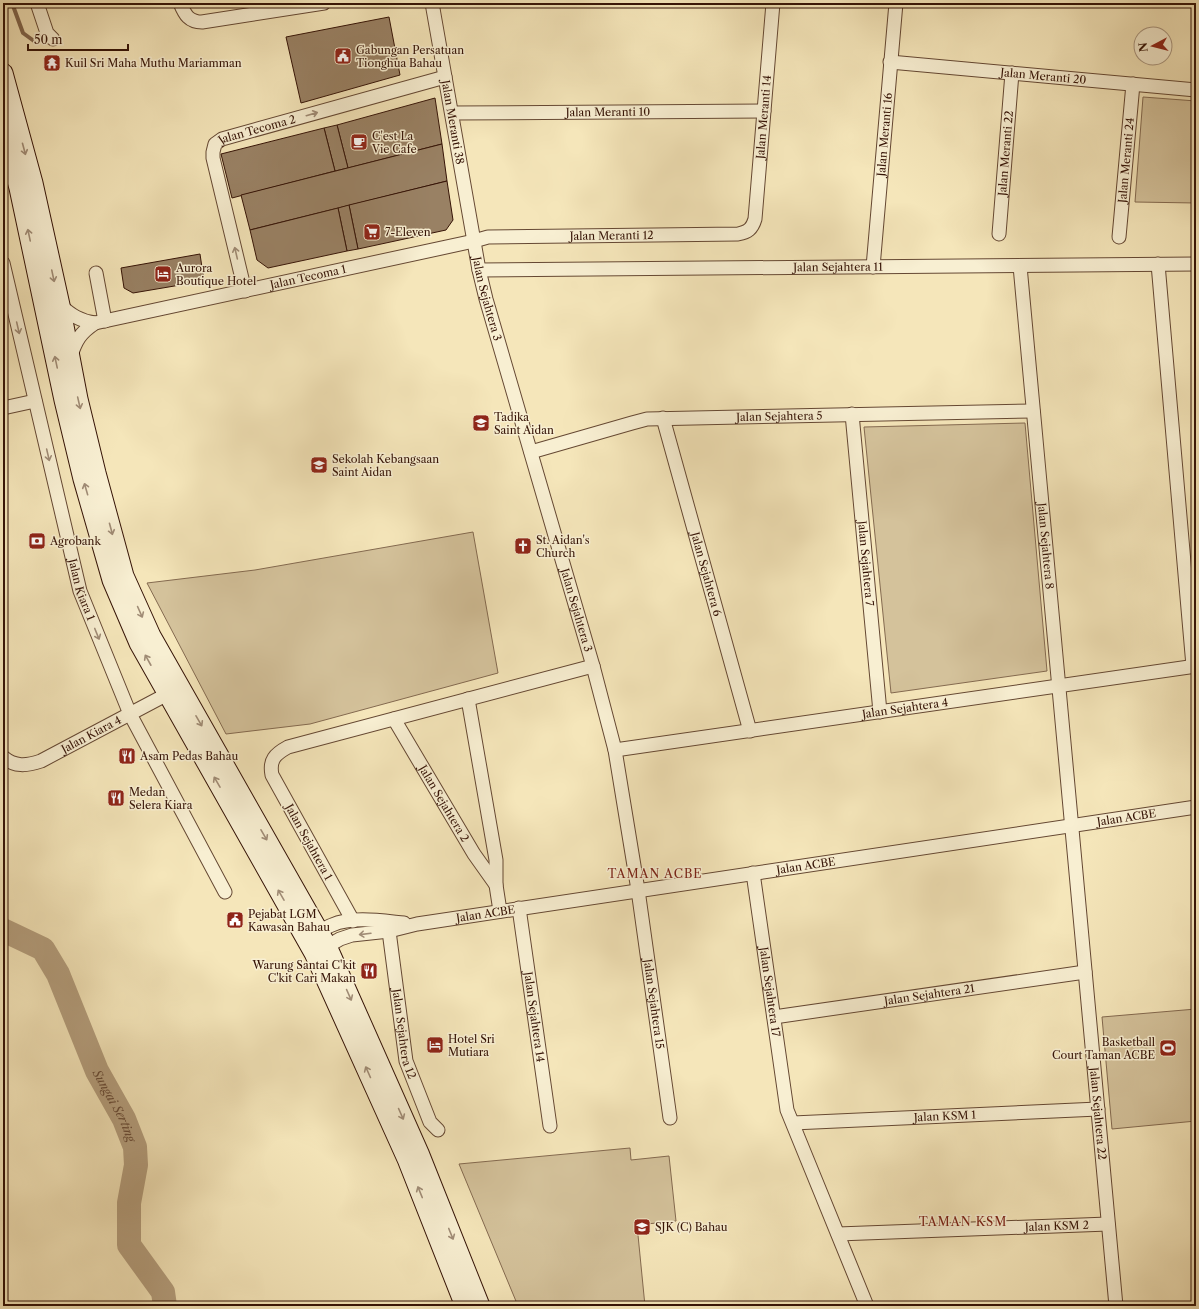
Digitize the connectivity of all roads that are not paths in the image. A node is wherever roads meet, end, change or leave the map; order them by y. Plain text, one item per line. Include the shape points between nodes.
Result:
1 (37, 3) edge
2 (180, 3) edge
3 (324, 3) edge
4 (432, 3) edge
5 (773, 3) edge
6 (896, 3) edge
7 (308, 4) edge
8 (53, 39) dead end
9 (890, 62) junction
10 (3, 73) edge
11 (1012, 73) junction
12 (445, 77) junction
13 (1133, 84) junction
14 (1196, 90) edge
15 (764, 111) junction
16 (452, 113) junction
17 (8, 115) edge
18 (3, 131) edge
19 (750, 230) joint
20 (999, 234) dead end
21 (1119, 237) dead end
22 (474, 241) junction
23 (3, 263) edge
24 (1158, 264) junction
25 (1196, 264) edge
26 (1020, 266) junction
27 (873, 267) junction
28 (479, 270) junction
29 (96, 273) dead end
30 (245, 291) junction
31 (60, 305) junction
32 (100, 322) junction
33 (70, 358) junction
34 (35, 401) junction
35 (3, 408) edge
36 (1033, 411) junction
37 (852, 414) junction
38 (663, 418) junction
39 (530, 452) junction
40 (593, 666) junction
41 (1194, 666) edge
42 (1058, 686) junction
43 (174, 691) junction
44 (468, 699) junction
45 (880, 712) junction
46 (130, 714) junction
47 (394, 719) junction
48 (750, 730) junction
49 (614, 750) junction
50 (6, 763) edge
51 (1196, 807) edge
52 (1071, 826) junction
53 (753, 873) junction
54 (496, 885) junction
55 (638, 890) junction
56 (225, 892) dead end
57 (519, 908) junction
58 (500, 911) junction
59 (353, 921) junction
60 (417, 924) junction
61 (389, 931) junction
62 (317, 943) junction
63 (1085, 972) junction
64 (774, 1017) junction
65 (1098, 1109) junction
66 (670, 1118) dead end
67 (793, 1123) junction
68 (550, 1126) dead end
69 (438, 1130) dead end
70 (1108, 1224) junction
71 (838, 1234) junction
72 (465, 1306) edge
73 (480, 1306) edge
74 (867, 1306) edge
75 (1116, 1306) edge

1 - 8 street via 48,33
2 - 7 street via 186,16 202,22
3 - 7 street
4 - 12 street, Jalan Meranti 38
5 - 15 street, Jalan Meranti 14
6 - 9 street, Jalan Meranti 16
9 - 11 street, Jalan Meranti 20
9 - 27 street, Jalan Meranti 16
10 - 17 main road
11 - 13 street, Jalan Meranti 20
11 - 20 street, Jalan Meranti 22
12 - 16 street, Jalan Meranti 38
30 -> 12 street, Jalan Tecoma 2 via 213,158 215,144 222,139
13 - 14 street, Jalan Meranti 20
13 - 21 street, Jalan Meranti 24
15 - 16 street, Jalan Meranti 10
15 - 19 street, Jalan Meranti 14 via 755,219
16 - 22 street, Jalan Meranti 38
17 -> 31 main road via 33,183
43 -> 18 main road via 139,643 112,580 64,400 19,188
19 - 22 street, Jalan Meranti 12 via 738,234 488,237
22 - 28 street, Jalan Sejahtera 3
22 - 30 street, Jalan Tecoma 1
23 -> 34 street, Jalan Kiara 1
24 - 25 street, Jalan Sejahtera 11
24 - 26 street, Jalan Sejahtera 11
24 - 41 street
26 - 27 street, Jalan Sejahtera 11
26 - 36 street, Jalan Sejahtera 8
27 - 28 street, Jalan Sejahtera 11
28 - 39 street, Jalan Sejahtera 3
29 - 32 street
30 - 32 street, Jalan Tecoma 1
31 - 32 street via 78,319
31 - 33 main road
32 - 33 street via 80,335
33 -> 43 main road via 96,473 124,576
34 - 35 street
34 -> 46 street, Jalan Kiara 1 via 80,591
36 - 37 street, Jalan Sejahtera 5
36 - 42 street, Jalan Sejahtera 8
37 - 38 street, Jalan Sejahtera 5
37 - 45 street, Jalan Sejahtera 7
38 - 39 street, Jalan Sejahtera 5 via 647,419
38 - 48 street, Jalan Sejahtera 6
39 - 40 street, Jalan Sejahtera 3
40 - 44 street
40 - 49 street, Jalan Sejahtera 3
41 - 42 street, Jalan Sejahtera 4
42 - 45 street, Jalan Sejahtera 4
42 - 52 street, Jalan Sejahtera 8
43 - 46 street, Jalan Kiara 4
43 - 62 main road
44 - 47 street
44 - 54 street, Jalan Sejahtera 2 via 496,860
45 - 48 street, Jalan Sejahtera 4
46 - 50 street, Jalan Kiara 4 via 41,761 31,764
46 - 56 street, Jalan Kiara 1
47 - 54 street, Jalan Sejahtera 2 via 474,854
47 - 59 street, Jalan Sejahtera 1 via 288,747 277,755 271,765 272,775
48 - 49 street, Jalan Sejahtera 4
49 - 55 street, Jalan Sejahtera 3
51 - 52 street, Jalan ACBE
52 - 53 street, Jalan ACBE
52 - 63 street, Jalan Sejahtera 22
53 - 55 street, Jalan ACBE
53 - 64 street, Jalan Sejahtera 17
54 - 58 street, Jalan Sejahtera 2
55 - 57 street, Jalan ACBE
55 - 66 street, Jalan Sejahtera 15
57 - 58 street, Jalan ACBE
57 - 68 street, Jalan Sejahtera 14
58 - 60 street, Jalan ACBE
59 - 60 street, Jalan ACBE
59 - 62 street, Jalan ACBE via 333,924
60 - 61 street, Jalan ACBE
61 -> 62 street, Jalan ACBE via 352,935
61 - 69 street, Jalan Sejahtera 12 via 406,1061 430,1122
72 -> 62 main road
62 -> 73 main road via 419,1154
63 - 64 street, Jalan Sejahtera 21
63 - 65 street, Jalan Sejahtera 22
64 - 67 street, Jalan Sejahtera 17 via 787,1110
65 - 67 street, Jalan KSM 1
65 - 70 street, Jalan Sejahtera 22
67 - 71 street, Jalan Sejahtera 17
70 - 71 street, Jalan KSM 2
70 - 75 street, Jalan Sejahtera 22
71 - 74 street, Jalan Sejahtera 17

